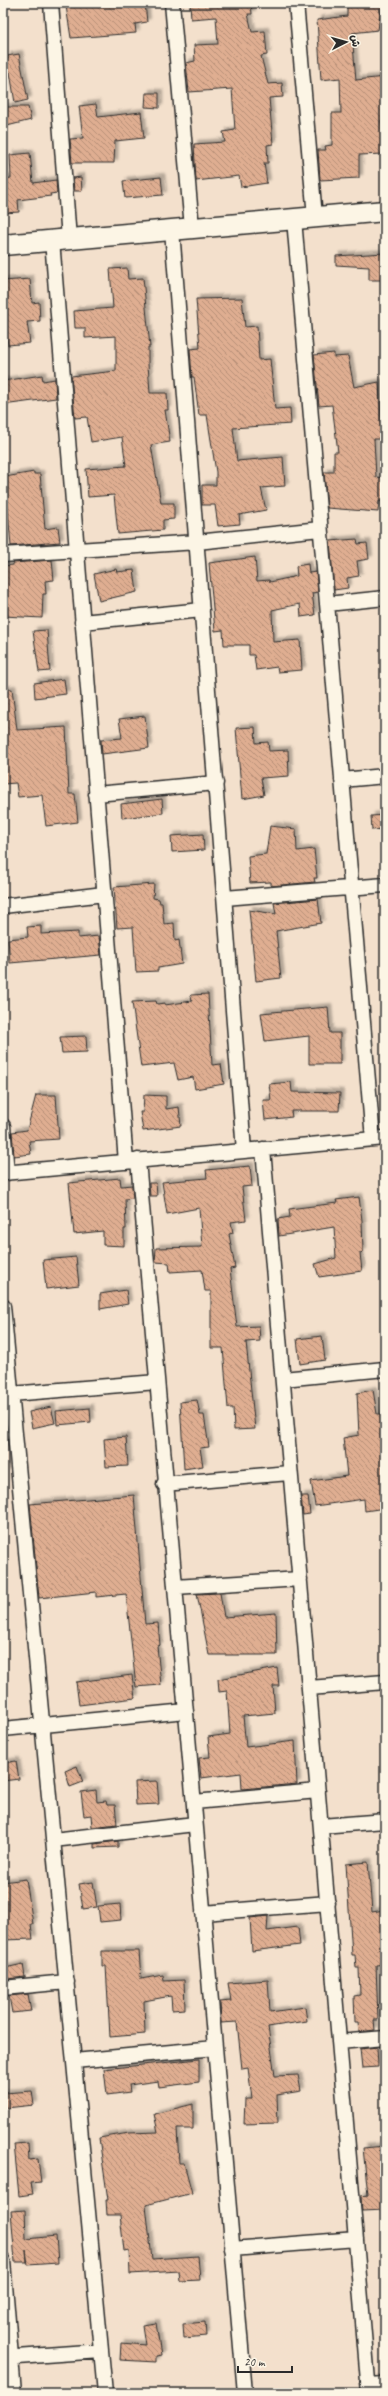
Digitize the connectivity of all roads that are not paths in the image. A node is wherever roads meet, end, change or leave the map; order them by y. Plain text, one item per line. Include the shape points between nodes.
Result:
1 (51, 3) edge
2 (172, 3) edge
3 (296, 3) edge
4 (385, 211) edge
5 (315, 217) junction
6 (294, 219) junction
7 (192, 228) junction
8 (172, 230) junction
9 (60, 240) junction
10 (3, 245) edge
11 (320, 529) junction
12 (197, 542) junction
13 (77, 550) junction
14 (3, 555) edge
15 (385, 598) edge
16 (327, 604) junction
17 (202, 610) junction
18 (82, 622) junction
19 (385, 776) edge
20 (342, 780) junction
21 (216, 783) junction
22 (96, 794) junction
23 (385, 885) edge
24 (351, 888) junction
25 (104, 894) junction
26 (225, 898) junction
27 (3, 906) edge
28 (3, 1126) edge
29 (379, 1138) edge
30 (263, 1149) junction
31 (244, 1151) junction
32 (132, 1161) junction
33 (5, 1173) edge
34 (3, 1306) edge
35 (385, 1369) edge
36 (283, 1379) junction
37 (157, 1382) junction
38 (11, 1394) junction
39 (289, 1473) junction
40 (164, 1484) junction
41 (300, 1579) junction
42 (175, 1587) junction
43 (385, 1682) edge
44 (309, 1688) junction
45 (186, 1711) junction
46 (43, 1725) junction
47 (3, 1729) edge
48 (318, 1791) junction
49 (194, 1802) junction
50 (385, 1821) edge
51 (195, 1824) junction
52 (321, 1826) junction
53 (53, 1840) junction
54 (328, 1903) junction
55 (203, 1913) junction
56 (67, 1982) junction
57 (3, 1988) edge
58 (385, 2038) edge
59 (339, 2042) junction
60 (215, 2048) junction
61 (74, 2060) junction
62 (356, 2239) junction
63 (232, 2249) junction
64 (3, 2261) edge
65 (101, 2351) junction
66 (7, 2357) edge
67 (385, 2384) edge
68 (369, 2389) edge
69 (14, 2393) edge
70 (105, 2393) edge
71 (244, 2393) edge

1 - 9 street
2 - 7 street
3 - 5 street
4 - 5 street
5 - 6 street
6 - 7 street
6 - 11 street
7 - 8 street
8 - 9 street
8 - 12 street
9 - 10 street
9 - 13 street
11 - 12 street
11 - 16 street
12 - 13 street
12 - 17 street
13 - 14 street
13 - 18 street
15 - 16 street
16 - 20 street
17 - 18 street
17 - 21 street
18 - 22 street
19 - 20 street
20 - 24 street
21 - 22 street
21 - 26 street
22 - 25 street
23 - 24 street
24 - 26 street
24 - 29 street
25 - 27 street
25 - 32 street
26 - 31 street
28 - 33 street
29 - 30 street
30 - 31 street
30 - 36 street
31 - 32 street
32 - 33 street
32 - 37 street
34 - 38 street
35 - 36 street
36 - 39 street
37 - 38 street
37 - 40 street
38 - 46 street
39 - 40 street
39 - 41 street
40 - 42 street
41 - 42 street
41 - 44 street
42 - 45 street
43 - 44 street
44 - 48 street
45 - 46 street
45 - 49 street
46 - 47 street
46 - 53 street
48 - 49 street
48 - 52 street
49 - 51 street
50 - 52 street
51 - 53 street
51 - 55 street
52 - 54 street
53 - 56 street
54 - 55 street
54 - 59 street
55 - 60 street
56 - 57 street
56 - 61 street
58 - 59 street
59 - 62 street
60 - 61 street
60 - 63 street
61 - 65 street
62 - 63 street
62 - 68 street
63 - 71 street
64 - 66 street
65 - 66 street
65 - 70 street
66 - 69 street
67 - 68 street

